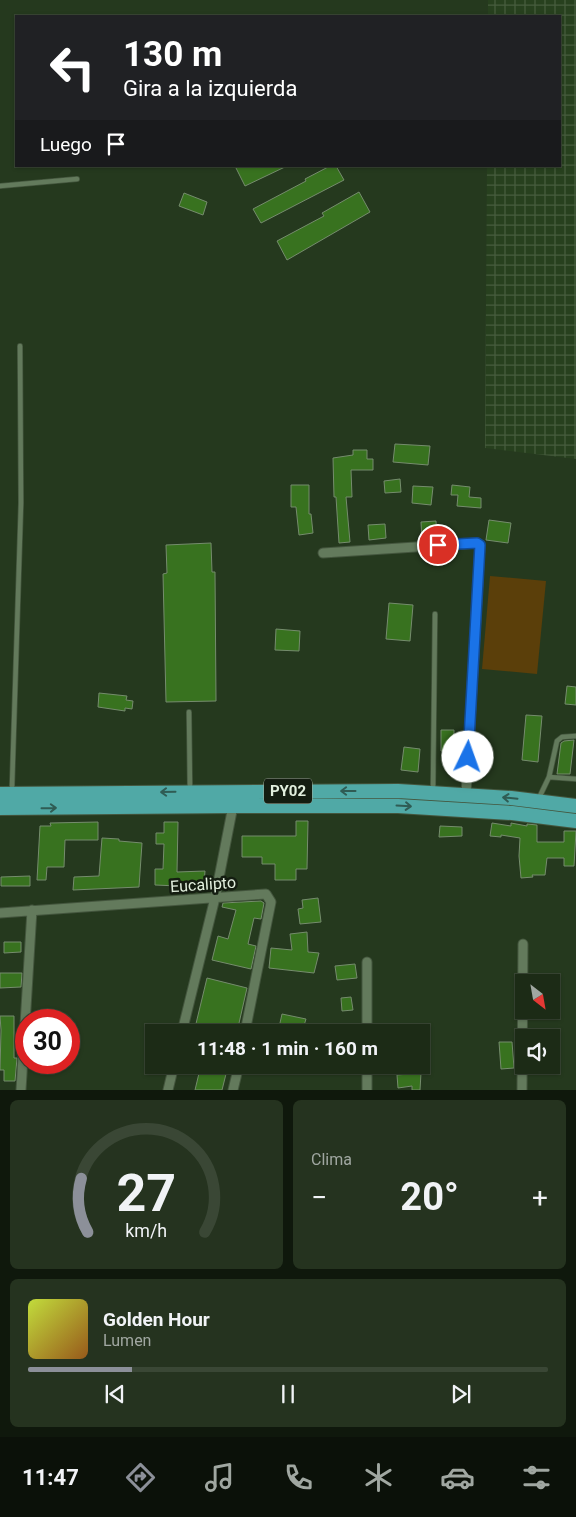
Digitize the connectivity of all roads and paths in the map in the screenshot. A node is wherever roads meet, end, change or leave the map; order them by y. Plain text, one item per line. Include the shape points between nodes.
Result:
1 (77, 179) dead end
2 (0, 186) edge
3 (20, 346) dead end
4 (322, 553) dead end
5 (435, 614) dead end
6 (189, 712) dead end
7 (576, 736) edge
8 (548, 777) junction
9 (576, 779) edge
10 (6, 786) edge
11 (190, 792) junction
12 (101, 793) junction
13 (433, 793) junction
14 (0, 794) edge
15 (466, 795) junction
16 (538, 801) junction
17 (233, 806) junction
18 (576, 806) edge
19 (0, 808) edge
20 (576, 821) edge
21 (215, 898) junction
22 (32, 910) junction
23 (0, 913) edge
24 (523, 944) dead end
25 (367, 962) dead end
26 (184, 1024) edge
27 (248, 1024) edge
28 (367, 1024) edge
29 (172, 1074) edge
30 (237, 1074) edge
31 (367, 1074) edge
32 (21, 1090) edge
33 (168, 1090) edge
34 (233, 1090) edge
35 (367, 1090) edge
36 (522, 1090) edge

1 - 2 lane
3 - 10 lane via 21,503
4 - 15 street via 480,545
5 - 13 lane
6 - 11 lane
7 - 8 lane via 562,737 558,741
8 - 9 lane
8 - 16 lane
10 - 12 highway
11 -> 12 highway, PY02
13 -> 11 highway, PY02 via 398,790
12 - 14 highway, PY02
13 - 15 highway, PY02
16 -> 15 highway, PY02
16 - 18 highway, PY02
19 -> 17 highway, PY02
17 -> 20 highway, PY02 via 398,806 512,813
17 - 21 street
21 - 22 street, Eucalipto
21 - 26 street
21 - 27 street, Eucalipto via 266,894 271,902
22 - 23 street, Eucalipto
22 - 32 street
24 - 36 street
25 - 28 street
29 - 33 street
30 - 34 street
31 - 35 street

